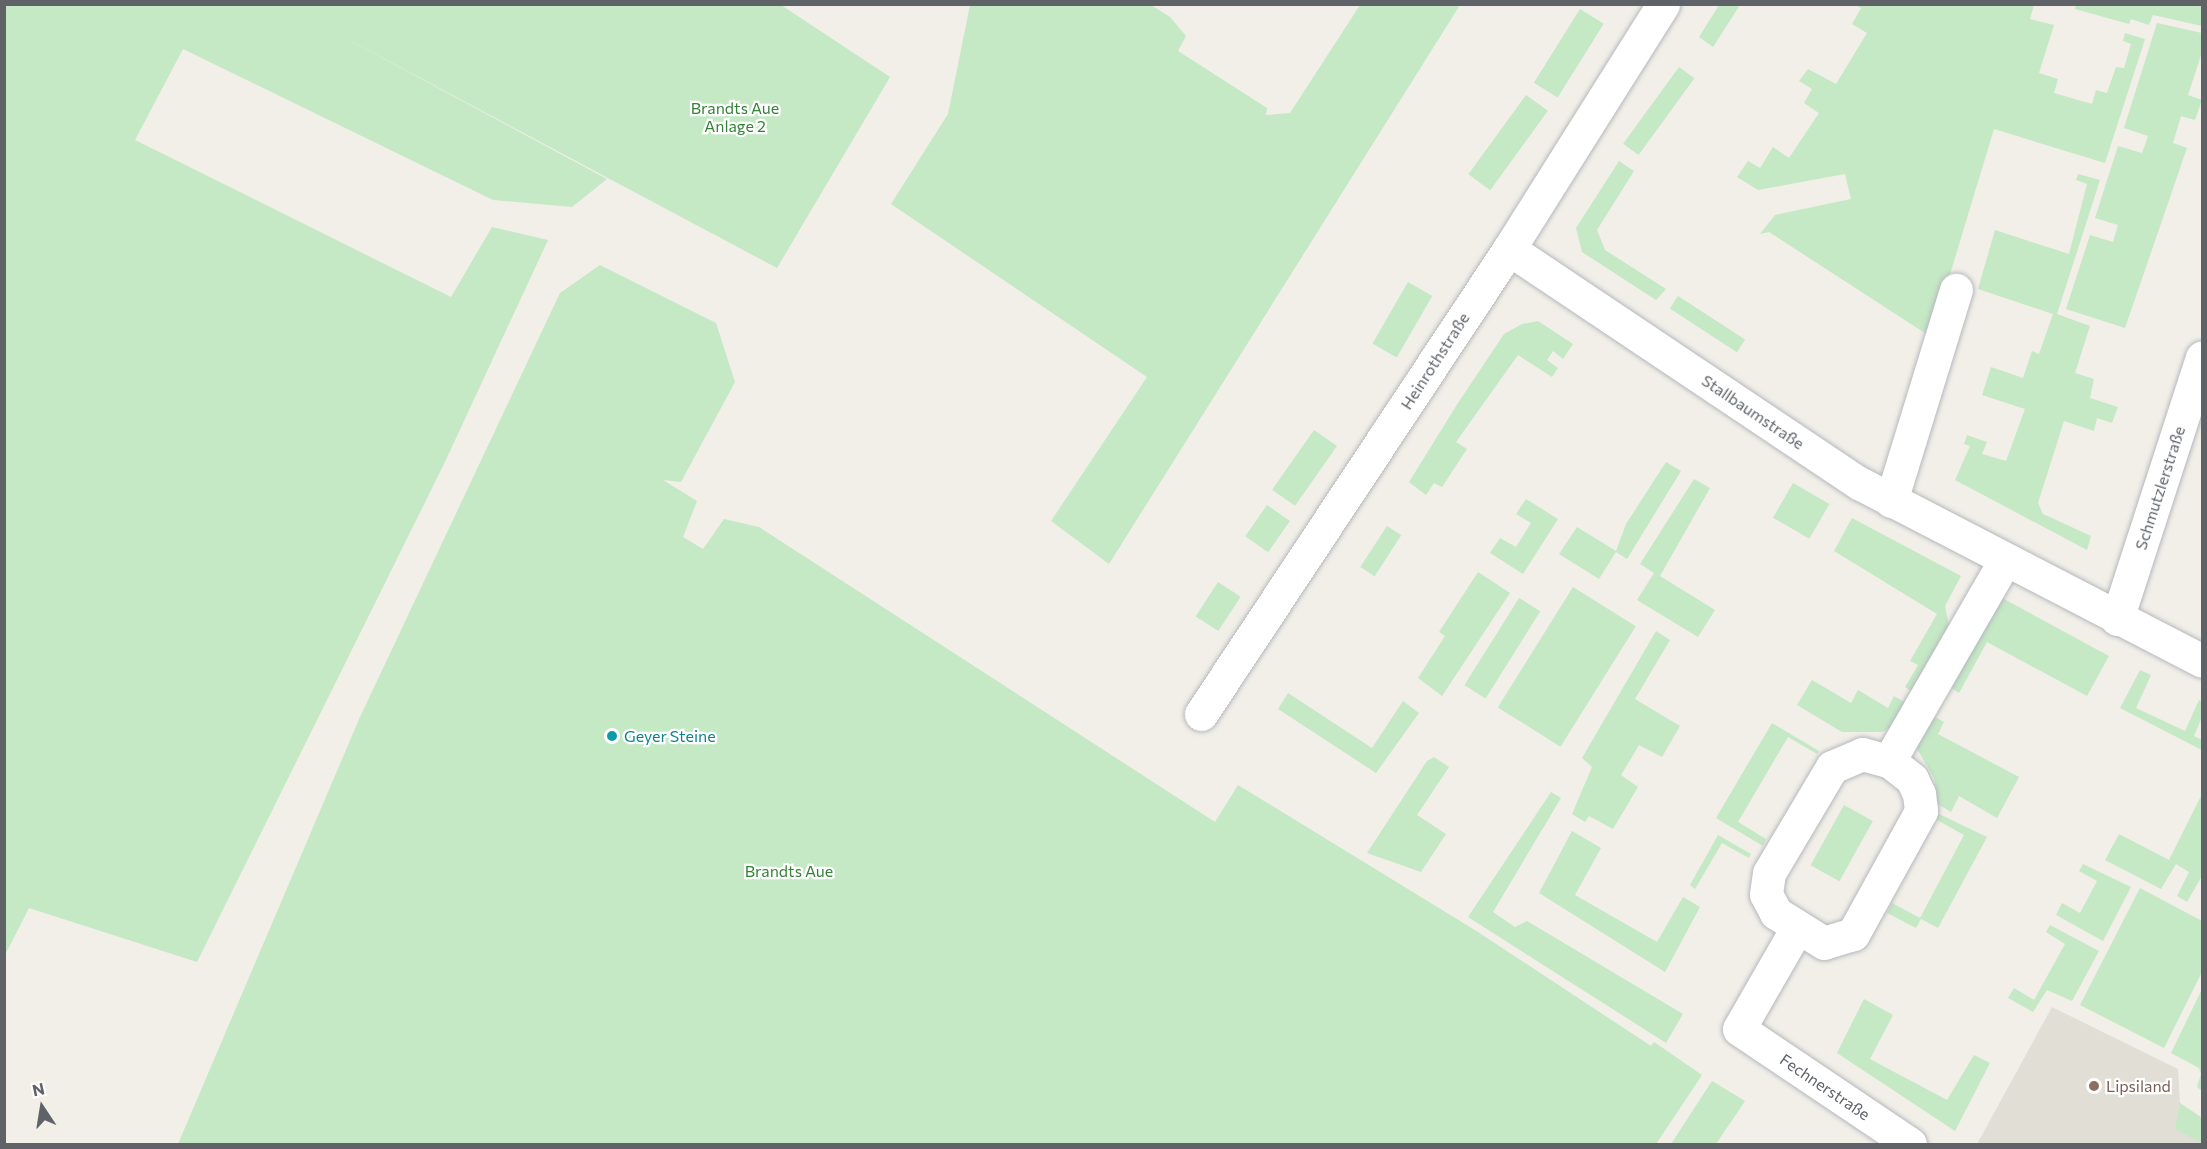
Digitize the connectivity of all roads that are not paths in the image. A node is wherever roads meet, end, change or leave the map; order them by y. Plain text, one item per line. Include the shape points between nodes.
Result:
1 (1663, 4) edge
2 (1509, 249) junction
3 (1956, 290) dead end
4 (2202, 357) edge
5 (1891, 501) junction
6 (2004, 562) junction
7 (2117, 619) junction
8 (2202, 661) edge
9 (1201, 714) dead end
10 (1889, 761) junction
11 (1797, 928) junction
12 (1910, 1144) edge

1 - 2 street, Heinrothstraße
2 - 5 street, Stallbaumstraße
2 - 9 street, Heinrothstraße
3 - 5 street
4 - 7 street, Schmutzlerstraße
5 - 6 street, Stallbaumstraße
6 - 7 street, Stallbaumstraße
6 - 10 street
7 - 8 street, Stallbaumstraße
10 - 11 street via 1862,754 1832,767 1769,873 1766,894 1776,913
10 - 11 street via 1912,779 1921,812 1853,934 1824,943
11 - 12 street, Fechnerstraße via 1739,1029

